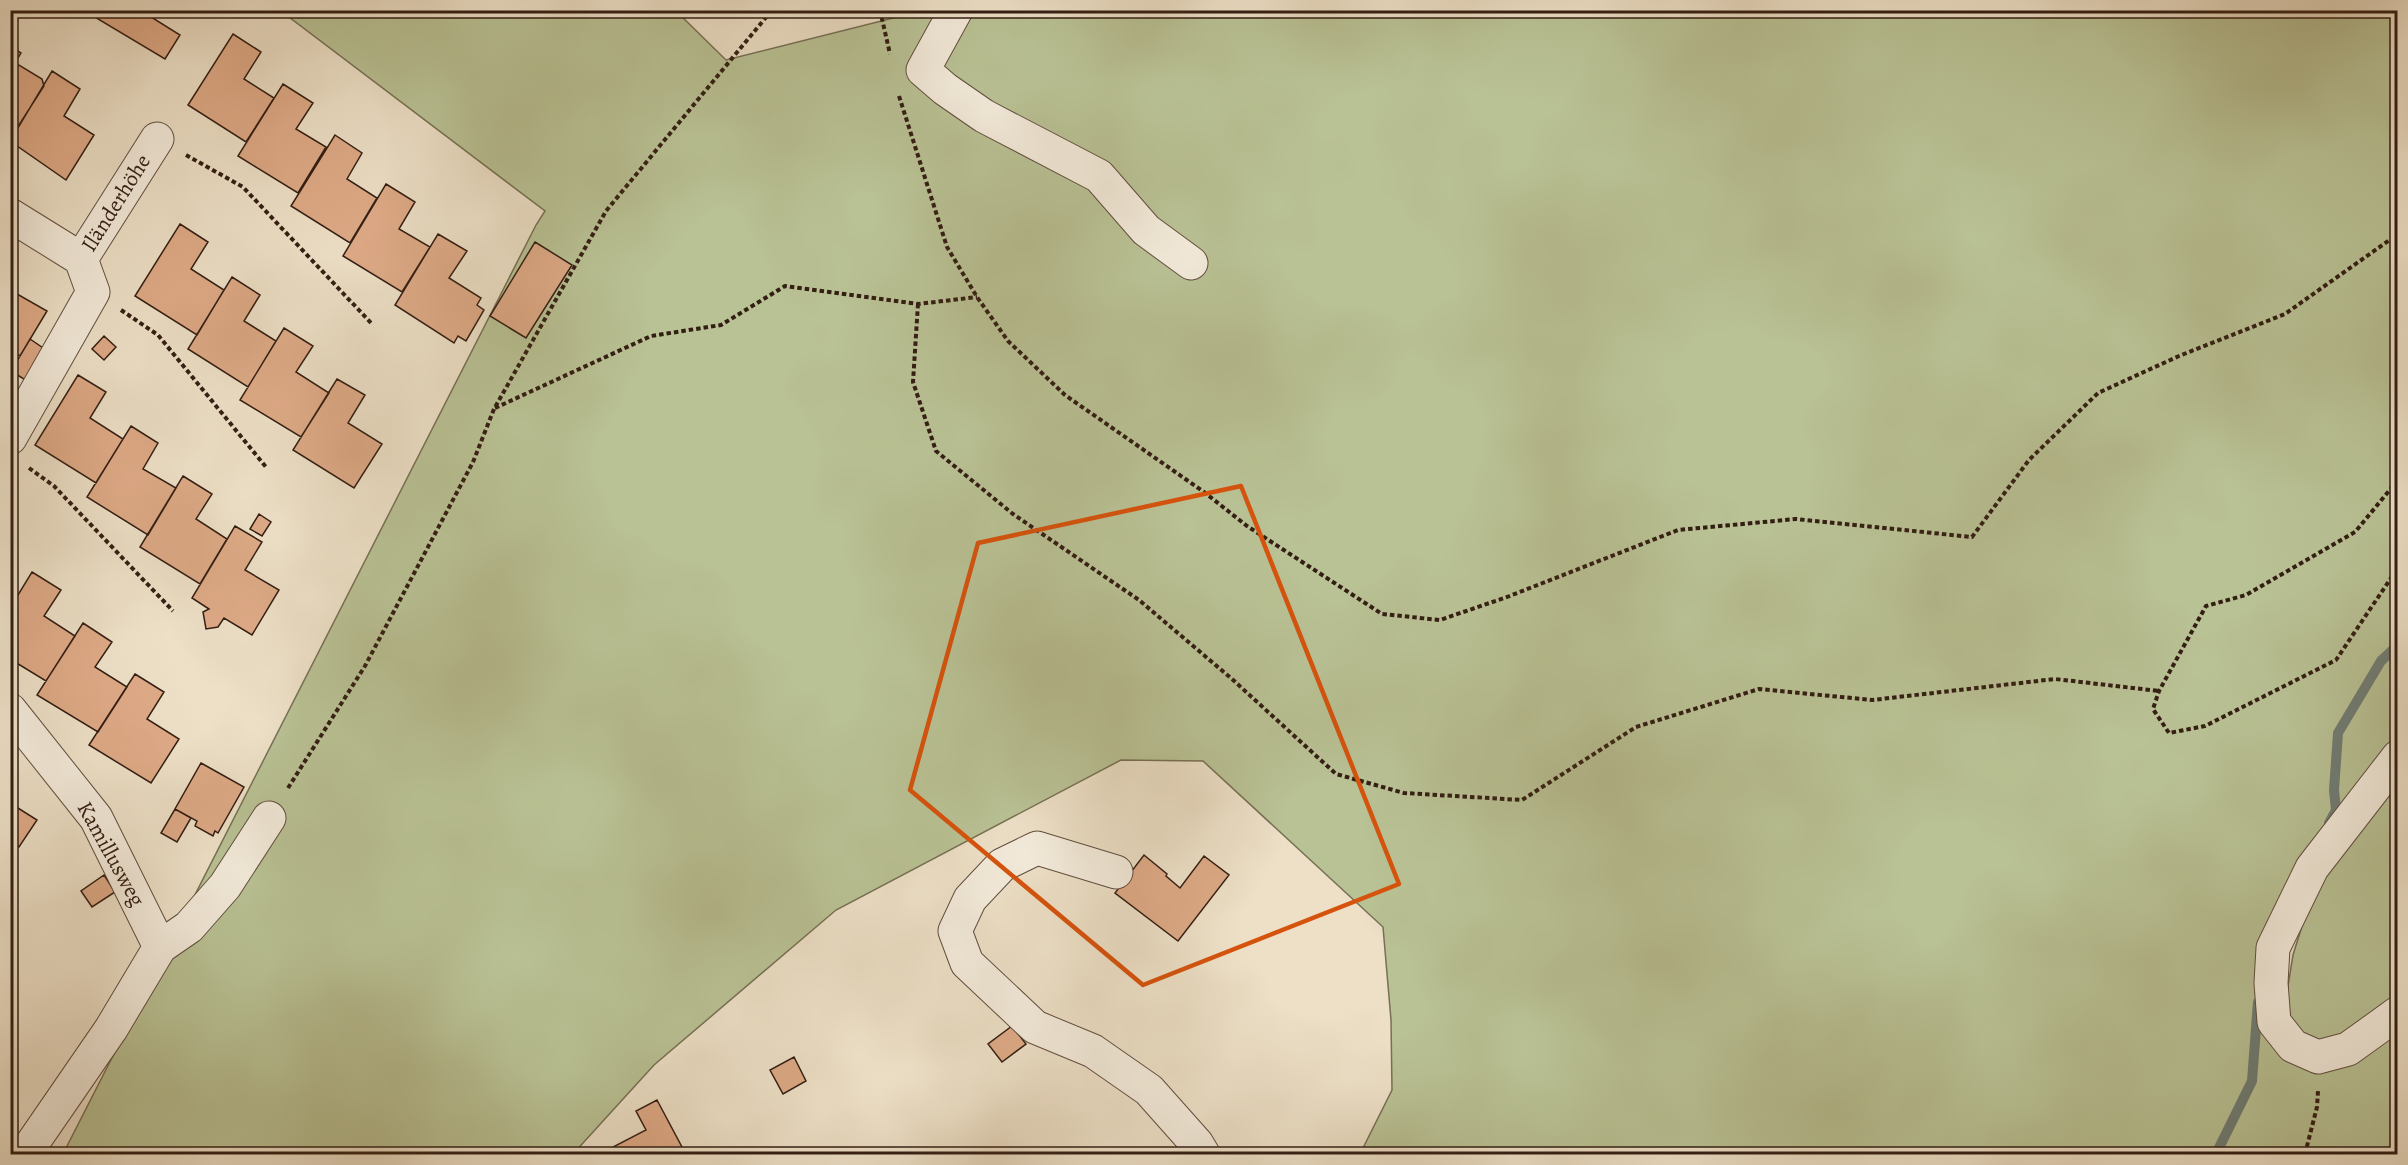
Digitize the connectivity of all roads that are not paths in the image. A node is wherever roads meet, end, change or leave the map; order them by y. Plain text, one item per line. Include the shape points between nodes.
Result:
1 (956, 10) edge
2 (157, 139) road end
3 (10, 215) edge
4 (81, 259) junction
5 (1191, 263) dead end
6 (10, 438) edge
7 (10, 710) edge
8 (2397, 757) edge
9 (269, 818) road end
10 (1116, 872) dead end
11 (160, 947) junction
12 (2397, 1013) edge
13 (25, 1155) edge
14 (1203, 1155) edge

1 - 5 street via 923,69 984,116 1099,176 1146,230
2 - 4 street, Iländerhöhe
3 - 4 street, Iländerhöhe
4 - 6 street via 93,292
7 - 11 street, Kamillusweg via 96,818
8 - 12 street via 2312,868 2273,948 2271,983 2274,1022 2293,1046 2318,1057 2348,1049
9 - 11 street via 225,886 189,927
10 - 14 street via 1037,848 1002,865 970,899 955,931 967,963 1035,1027 1093,1051 1149,1090
11 - 13 street via 111,1029

